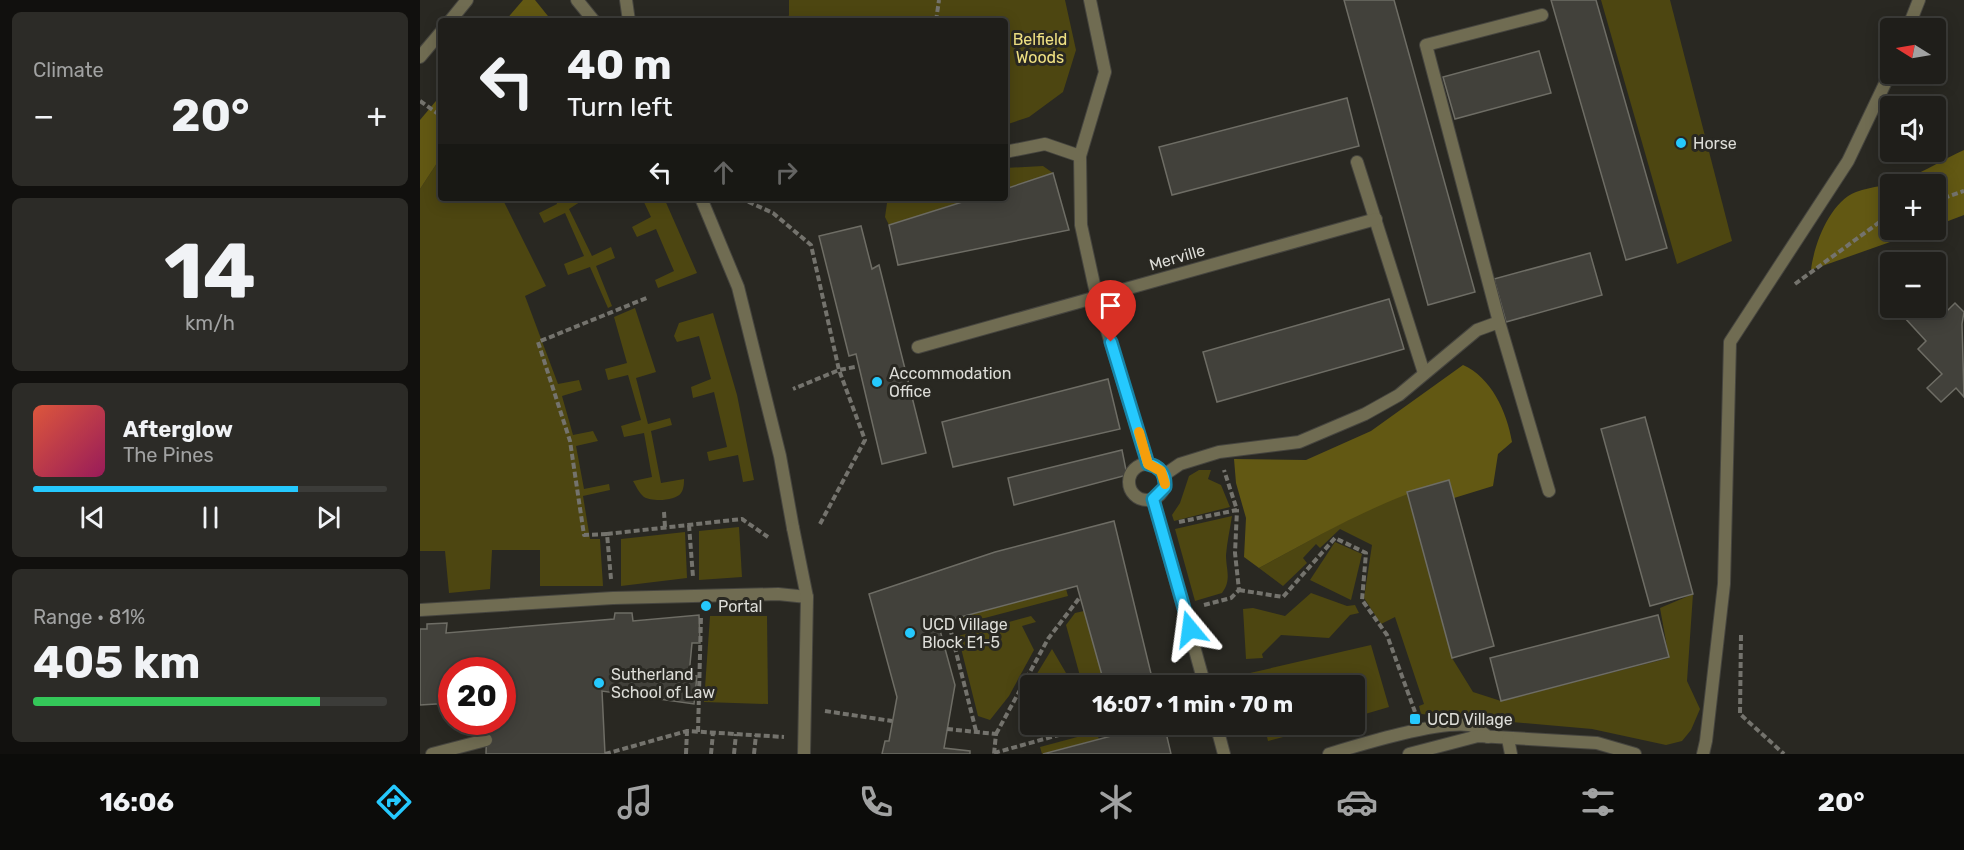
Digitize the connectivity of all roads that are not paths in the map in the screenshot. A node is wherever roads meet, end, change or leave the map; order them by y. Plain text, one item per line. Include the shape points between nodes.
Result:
1 (467, 0) edge
2 (577, 0) edge
3 (626, 0) edge
4 (1090, 0) edge
5 (1919, 0) edge
6 (1542, 15) dead end
7 (452, 18) edge
8 (592, 18) edge
9 (629, 18) edge
10 (1912, 18) edge
11 (438, 36) edge
12 (420, 57) edge
13 (1885, 84) edge
14 (1008, 151) edge
15 (1080, 156) junction
16 (1357, 162) dead end
17 (701, 201) edge
18 (1376, 219) junction
19 (1097, 298) junction
20 (1499, 322) junction
21 (918, 347) dead end
22 (1424, 373) junction
23 (1148, 464) junction
24 (1164, 475) junction
25 (1550, 491) dead end
26 (1153, 499) junction
27 (807, 597) junction
28 (420, 610) edge
29 (1202, 675) edge
30 (1219, 735) edge
31 (1488, 738) junction
32 (486, 740) dead end
33 (1508, 740) junction
34 (1458, 741) junction
35 (432, 754) edge
36 (804, 754) edge
37 (1224, 754) edge
38 (1329, 754) edge
39 (1409, 754) edge
40 (1446, 754) edge
41 (1511, 754) edge
42 (1635, 754) edge
43 (1703, 754) edge

1 - 7 street
2 - 8 street
3 - 9 street
4 - 15 street via 1106,72
5 - 10 street
6 - 20 street via 1426,45
11 - 12 street
13 - 43 street via 1848,161 1730,342 1724,584
14 - 15 street via 1045,144
15 - 19 street via 1081,225
16 - 18 street
17 - 27 street via 738,287 780,456
18 - 19 street, Merville
18 - 22 street
19 - 21 street, Merville
19 - 23 street
20 - 22 street via 1477,330
20 - 25 street
22 - 24 street via 1399,395 1365,414 1299,442 1219,452 1180,464
23 - 24 street
23 - 26 street via 1133,471 1130,486 1136,496
24 - 26 street via 1165,487
26 - 29 street
27 - 28 street via 778,594 613,598
27 - 36 street
30 - 37 street
31 - 33 street
31 - 34 street
31 - 38 street via 1472,725 1463,725 1421,730
32 - 35 street
33 - 41 street
33 - 42 street via 1597,743
34 - 39 street
34 - 40 street

